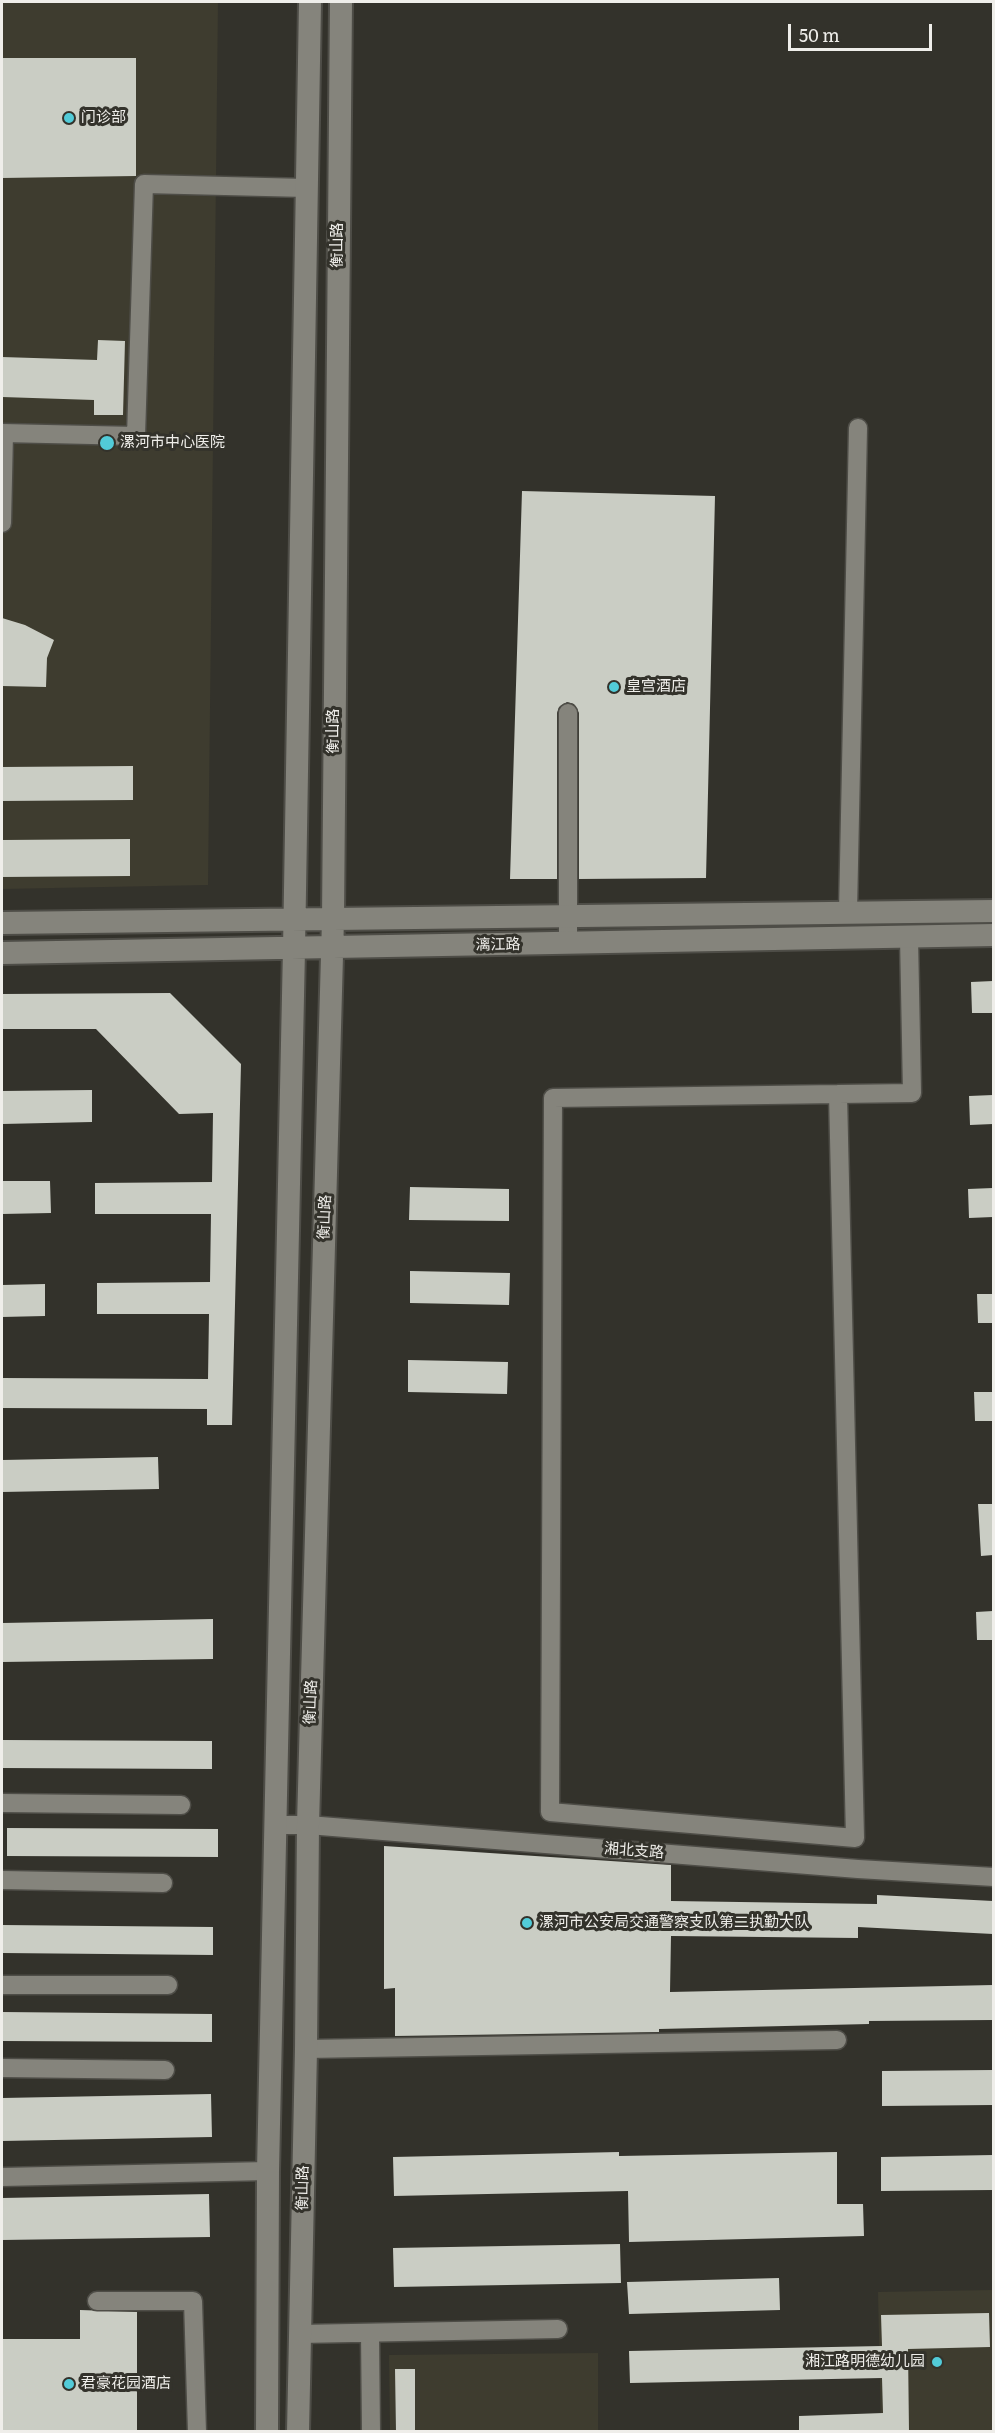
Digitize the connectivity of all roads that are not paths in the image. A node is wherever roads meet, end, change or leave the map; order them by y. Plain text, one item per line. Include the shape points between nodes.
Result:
1 (310, 2) edge
2 (340, 2) edge
3 (306, 188) junction
4 (858, 428) dead end
5 (3, 434) edge
6 (3, 476) edge
7 (2, 523) edge
8 (568, 713) dead end
9 (993, 910) edge
10 (848, 912) junction
11 (568, 916) junction
12 (294, 919) junction
13 (333, 919) junction
14 (2, 923) edge
15 (993, 935) edge
16 (909, 937) junction
17 (568, 944) junction
18 (332, 948) junction
19 (294, 949) junction
20 (2, 953) edge
21 (838, 1094) junction
22 (2, 1803) edge
23 (181, 1805) dead end
24 (275, 1825) junction
25 (308, 1825) junction
26 (993, 1877) edge
27 (2, 1880) edge
28 (163, 1883) dead end
29 (2, 1985) edge
30 (168, 1985) dead end
31 (837, 2040) dead end
32 (306, 2049) junction
33 (2, 2068) edge
34 (165, 2070) dead end
35 (268, 2171) junction
36 (2, 2177) edge
37 (97, 2301) dead end
38 (558, 2330) dead end
39 (370, 2333) junction
40 (267, 2334) junction
41 (300, 2334) junction
42 (197, 2432) edge
43 (267, 2432) edge
44 (298, 2432) edge
45 (371, 2432) edge

1 - 3 street
2 - 13 street, 衡山路
3 - 5 street via 144,184 135,436
3 - 12 street
4 - 10 street
5 - 6 street
6 - 7 street
8 - 11 street
9 - 10 street, 漓江路
10 - 11 street, 漓江路
11 - 13 street, 漓江路
11 - 17 street
12 - 13 street, 漓江路
12 - 14 street, 漓江路
12 - 19 street
13 - 18 street, 衡山路
15 - 16 street, 漓江路
16 - 17 street, 漓江路
16 - 21 street via 912,1093
17 - 18 street, 漓江路
18 - 19 street, 漓江路
18 - 25 street, 衡山路
19 - 20 street, 漓江路
19 - 24 street
21 - 21 street via 553,1098 550,1812 855,1838
22 - 23 street
24 - 25 street, 湘北支路
24 - 35 street
25 - 26 street, 湘北支路
25 - 32 street, 衡山路
27 - 28 street
29 - 30 street
31 - 32 street
32 - 41 street, 衡山路
33 - 34 street
35 - 36 street
35 - 40 street
37 - 42 street via 193,2301
38 - 39 street
39 - 41 street
39 - 45 street
40 - 41 street
40 - 43 street
41 - 44 street, 衡山路

